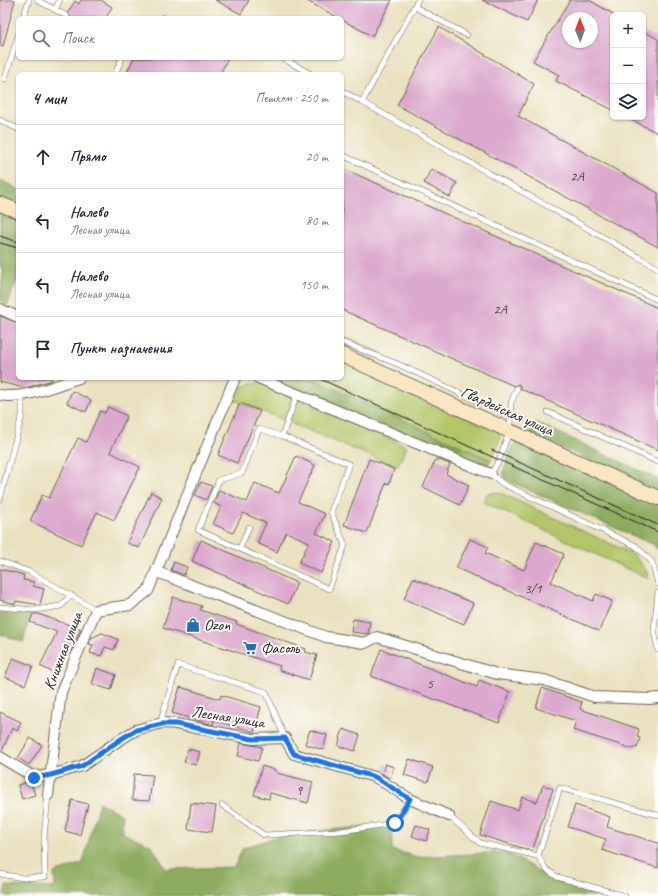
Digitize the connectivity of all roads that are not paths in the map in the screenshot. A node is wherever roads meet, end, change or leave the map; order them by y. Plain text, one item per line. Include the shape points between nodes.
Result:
1 (29, 0) edge
2 (37, 0) edge
3 (60, 0) edge
4 (418, 0) edge
5 (414, 7) junction
6 (55, 9) junction
7 (24, 16) edge
8 (67, 16) dead end
9 (467, 35) dead end
10 (16, 43) edge
11 (121, 60) edge
12 (286, 60) edge
13 (116, 72) edge
14 (307, 72) edge
15 (5, 79) dead end
16 (344, 92) edge
17 (362, 102) junction
18 (0, 120) edge
19 (16, 128) edge
20 (344, 156) edge
21 (0, 204) edge
22 (16, 209) edge
23 (658, 268) edge
24 (658, 300) edge
25 (0, 309) edge
26 (16, 316) edge
27 (344, 343) edge
28 (344, 356) edge
29 (72, 380) edge
30 (234, 380) edge
31 (263, 380) edge
32 (517, 388) dead end
33 (0, 394) edge
34 (22, 395) junction
35 (297, 395) junction
36 (548, 412) dead end
37 (510, 424) junction
38 (282, 436) junction
39 (658, 462) edge
40 (491, 474) junction
41 (658, 498) edge
42 (0, 499) edge
43 (249, 527) dead end
44 (240, 548) junction
45 (0, 561) edge
46 (157, 572) junction
47 (658, 584) edge
48 (658, 593) edge
49 (71, 595) junction
50 (0, 607) edge
51 (96, 610) junction
52 (658, 650) edge
53 (658, 698) edge
54 (162, 724) junction
55 (285, 738) junction
56 (0, 757) edge
57 (51, 775) junction
58 (48, 795) joint
59 (410, 799) junction
60 (222, 805) dead end
61 (658, 815) edge
62 (450, 816) joint
63 (538, 856) junction
64 (0, 874) edge
65 (625, 896) edge

1 - 7 lane
2 - 6 lane
3 - 6 lane
4 - 5 lane
5 - 9 lane
5 - 17 lane
6 - 8 lane
10 - 15 lane
11 - 13 lane
12 - 14 lane
16 - 17 lane
17 - 23 lane
18 - 19 lane
20 - 24 lane
21 - 22 street
25 - 26 street
27 - 37 lane via 400,365
28 - 37 street, Гвардейская улица
29 - 34 street
30 - 46 street
31 - 35 street
32 - 37 lane via 511,403
33 - 34 street
34 - 42 lane via 22,415
35 - 38 lane
35 - 40 street
36 - 39 lane
37 - 40 lane via 499,460
37 - 41 street, Гвардейская улица
38 - 44 lane via 259,429 242,473 219,480 198,530
38 - 44 lane via 349,464 331,512 345,545 329,589
40 - 47 lane via 503,484 636,546 652,562
43 - 44 lane
45 - 49 lane via 30,572
46 - 51 street via 148,591 130,605
46 - 53 street via 326,637 365,643 377,637 497,674 544,680 595,697
48 - 52 lane via 654,630
49 - 50 lane via 61,606 35,610
49 - 51 lane
51 - 57 street, Книжная улица via 60,692
54 - 55 street, Лесная улица via 176,724 253,739
54 - 55 lane via 162,716 178,664 266,692
54 - 57 street, Лесная улица via 136,730 82,766
55 - 59 street, Лесная улица via 294,754 375,777
56 - 57 street, Лесная улица via 34,778
57 - 58 street, Книжная улица
58 - 64 lane via 44,838 45,877 23,878
59 - 60 lane via 395,823 341,831 264,835
59 - 62 street, Лесная улица
61 - 63 lane via 560,788
62 - 63 lane via 480,843
63 - 65 lane via 546,869 557,877

